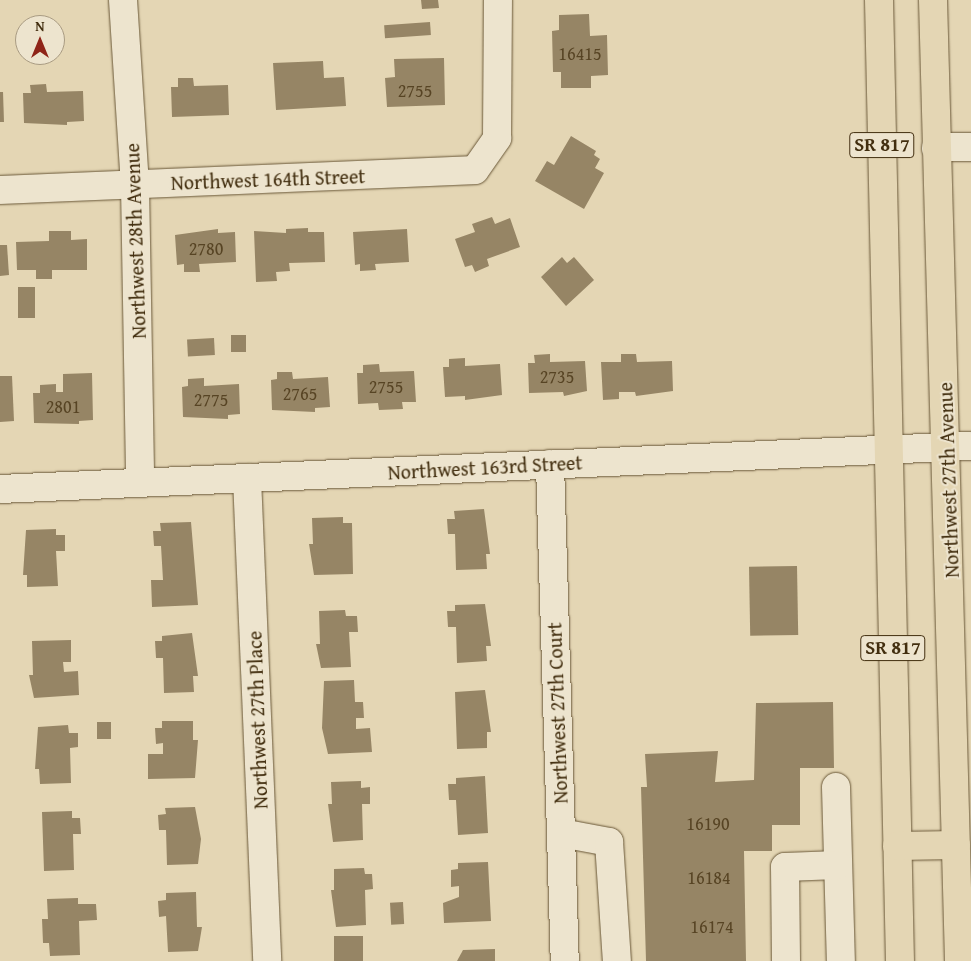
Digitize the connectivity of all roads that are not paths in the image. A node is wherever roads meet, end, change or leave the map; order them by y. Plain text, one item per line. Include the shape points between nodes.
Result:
1 (123, 0) edge
2 (498, 0) edge
3 (879, 0) edge
4 (933, 0) edge
5 (936, 148) junction
6 (971, 148) edge
7 (135, 185) junction
8 (0, 190) edge
9 (959, 447) edge
10 (888, 450) junction
11 (550, 464) junction
12 (246, 478) junction
13 (140, 483) junction
14 (0, 489) edge
15 (836, 787) dead end
16 (561, 833) junction
17 (956, 845) junction
18 (897, 846) junction
19 (838, 865) junction
20 (266, 961) edge
21 (565, 961) edge
22 (617, 961) edge
23 (786, 961) edge
24 (841, 961) edge
25 (900, 961) edge
26 (959, 961) edge

1 - 7 street, Northwest 28th Avenue
2 - 7 street, Northwest 164th Street via 497,138 475,170
3 - 10 main road, SR 817
4 - 5 main road, Northwest 27th Avenue / SR 817
5 - 6 street
5 - 9 main road, Northwest 27th Avenue / SR 817
7 - 8 street, Northwest 164th Street
7 - 13 street, Northwest 28th Avenue
9 - 10 street, Northwest 163rd Street
9 - 17 main road, Northwest 27th Avenue / SR 817
10 - 11 street, Northwest 163rd Street
10 - 18 main road, SR 817
11 - 12 street, Northwest 163rd Street
11 - 16 street, Northwest 27th Court
12 - 13 street, Northwest 163rd Street
12 - 20 street, Northwest 27th Place
13 - 14 street, Northwest 163rd Street
15 - 19 street
16 - 21 street, Northwest 27th Court
16 - 22 street via 610,842
17 - 18 main road
17 - 26 main road, Northwest 27th Avenue / SR 817
18 - 25 main road, SR 817
19 - 23 street via 785,867
19 - 24 street

